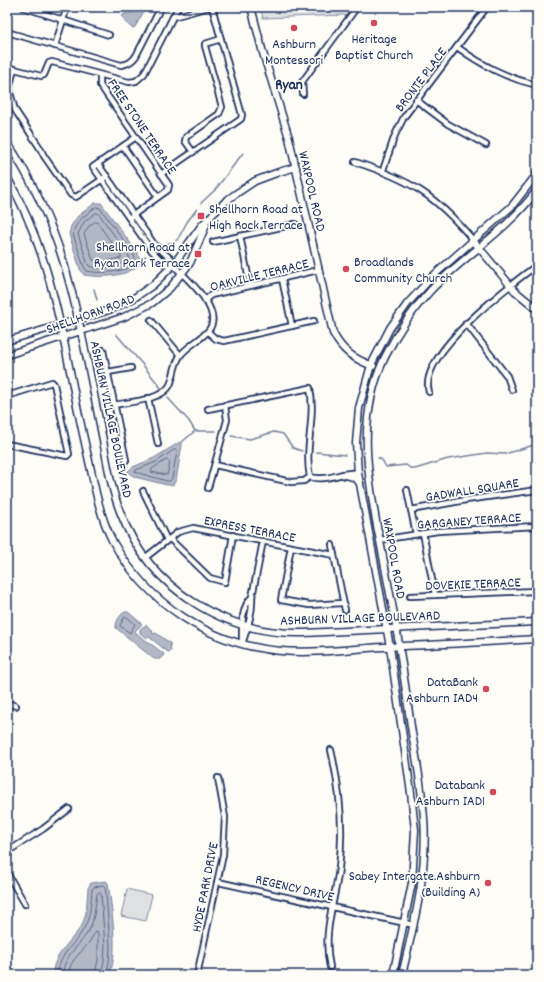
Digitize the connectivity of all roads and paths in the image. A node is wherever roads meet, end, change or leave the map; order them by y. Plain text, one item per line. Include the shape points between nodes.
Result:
1 (23, 7) edge
2 (67, 7) edge
3 (93, 7) edge
4 (99, 7) edge
5 (161, 7) edge
6 (178, 7) edge
7 (209, 7) edge
8 (212, 7) edge
9 (251, 7) edge
10 (357, 7) edge
11 (487, 7) edge
12 (173, 17) junction
13 (63, 20) junction
14 (7, 32) edge
15 (109, 35) dead end
16 (221, 39) junction
17 (55, 46) junction
18 (457, 47) junction
19 (7, 68) edge
20 (14, 69) junction
21 (100, 75) junction
22 (537, 85) edge
23 (303, 94) dead end
24 (416, 100) junction
25 (136, 137) junction
26 (7, 142) edge
27 (486, 145) dead end
28 (123, 146) junction
29 (193, 152) junction
30 (355, 162) dead end
31 (98, 164) junction
32 (296, 167) junction
33 (383, 170) junction
34 (161, 174) junction
35 (537, 174) edge
36 (107, 176) junction
37 (7, 177) edge
38 (102, 179) junction
39 (537, 190) edge
40 (158, 197) junction
41 (131, 216) junction
42 (209, 220) junction
43 (295, 224) dead end
44 (240, 236) junction
45 (473, 240) junction
46 (213, 242) dead end
47 (479, 248) junction
48 (173, 266) junction
49 (537, 266) edge
50 (318, 270) junction
51 (182, 274) junction
52 (282, 278) junction
53 (250, 285) junction
54 (511, 286) junction
55 (205, 300) junction
56 (537, 309) edge
57 (78, 319) junction
58 (151, 320) dead end
59 (314, 321) dead end
60 (466, 323) junction
61 (61, 325) junction
62 (292, 326) junction
63 (81, 331) junction
64 (208, 332) junction
65 (63, 336) junction
66 (7, 340) edge
67 (103, 350) dead end
68 (7, 355) edge
69 (180, 355) junction
70 (370, 365) junction
71 (130, 368) dead end
72 (380, 368) junction
73 (108, 372) junction
74 (512, 390) dead end
75 (429, 392) dead end
76 (7, 396) edge
77 (148, 398) junction
78 (114, 405) junction
79 (225, 405) junction
80 (208, 409) dead end
81 (7, 444) edge
82 (158, 444) dead end
83 (126, 460) dead end
84 (215, 465) junction
85 (358, 473) junction
86 (344, 475) junction
87 (310, 476) junction
88 (360, 483) junction
89 (208, 488) dead end
90 (370, 489) junction
91 (407, 490) dead end
92 (537, 490) edge
93 (143, 491) dead end
94 (411, 510) junction
95 (537, 526) edge
96 (423, 533) junction
97 (416, 534) junction
98 (233, 535) junction
99 (169, 539) junction
100 (380, 540) junction
101 (263, 541) junction
102 (332, 545) dead end
103 (292, 547) junction
104 (334, 555) junction
105 (146, 557) junction
106 (537, 591) edge
107 (435, 595) junction
108 (410, 596) dead end
109 (344, 603) junction
110 (345, 610) dead end
111 (537, 622) edge
112 (245, 626) junction
113 (396, 628) junction
114 (386, 629) junction
115 (537, 639) edge
116 (242, 644) junction
117 (390, 647) junction
118 (400, 647) junction
119 (7, 703) edge
120 (16, 706) dead end
121 (331, 750) dead end
122 (218, 778) dead end
123 (69, 809) dead end
124 (7, 852) edge
125 (7, 873) edge
126 (218, 882) junction
127 (25, 904) dead end
128 (332, 907) junction
129 (405, 923) junction
130 (414, 925) junction
131 (330, 967) dead end
132 (197, 975) edge
133 (393, 975) edge
134 (402, 975) edge

1 - 13 street
2 - 13 street
3 - 4 street
5 - 17 street via 136,56 127,64 121,65
6 - 12 street
7 - 12 street
8 - 16 street
9 - 32 main road, WAXPOOL ROAD
10 - 23 street via 302,82
11 - 18 street, BRONTE PLACE
12 - 21 street via 144,74 136,81 129,82
13 - 15 street
13 - 17 street
14 - 17 street
16 - 29 street via 242,115 241,119
16 - 29 street via 205,46 222,110 186,137 185,140
18 - 22 street via 499,73
18 - 24 street, BRONTE PLACE
19 - 20 street
20 - 21 street via 41,76 52,62
20 - 38 street via 9,89 15,110 71,195 76,197
21 - 25 street, FREE STONE TERRACE via 100,85
24 - 27 street via 448,124
24 - 33 street, BRONTE PLACE via 399,126
25 - 28 street
25 - 34 street, FREE STONE TERRACE
26 - 57 main road, ASHBURN VILLAGE BOULEVARD via 26,172 52,227 65,265
28 - 31 street
28 - 40 street
29 - 34 street
30 - 33 street
31 - 36 street
31 - 38 street via 93,167
32 - 42 main road, SHELLHORN ROAD via 268,176 244,188 226,201
32 - 50 main road, WAXPOOL ROAD
33 - 45 street via 409,182 435,200
34 - 40 street, FREE STONE TERRACE via 169,187
35 - 45 main road via 512,206
36 - 38 street
36 - 41 street
37 - 61 main road via 40,248
38 - 41 street
39 - 47 main road via 519,212
40 - 41 street, FREE STONE TERRACE
41 - 48 street via 154,244 171,259
41 - 48 street via 152,251 166,265
42 - 48 main road, SHELLHORN ROAD via 196,233
42 - 51 main road, SHELLHORN ROAD via 190,263
43 - 44 street
44 - 46 street
44 - 53 street
45 - 47 main road
45 - 70 main road via 408,303 390,328
47 - 54 main road
47 - 72 main road via 415,307
48 - 51 street
48 - 57 main road, SHELLHORN ROAD via 153,285 134,298 117,307
49 - 54 street
50 - 52 street, OAKVILLE TERRACE
50 - 70 main road, WAXPOOL ROAD via 330,325 337,342 348,354
51 - 55 street
51 - 63 main road, SHELLHORN ROAD via 161,296 134,313
52 - 53 street, OAKVILLE TERRACE
52 - 62 street
53 - 55 street, OAKVILLE TERRACE via 211,295
54 - 56 main road
54 - 60 street
55 - 64 street via 212,315
57 - 61 main road, SHELLHORN ROAD
57 - 63 main road, ASHBURN VILLAGE BOULEVARD
58 - 69 street
59 - 62 street
60 - 74 street via 508,376
60 - 75 street via 436,363 428,380
61 - 65 main road
61 - 66 main road, SHELLHORN ROAD
62 - 64 street via 224,341 216,339
63 - 65 main road, SHELLHORN ROAD
63 - 105 main road, ASHBURN VILLAGE BOULEVARD via 116,500 128,529
64 - 69 street
65 - 68 main road, SHELLHORN ROAD
65 - 116 main road via 96,494 113,541 129,567 164,603 197,626
67 - 73 street
69 - 77 street via 168,389 160,395
70 - 72 main road, WAXPOOL ROAD
70 - 85 main road, WAXPOOL ROAD via 358,420
71 - 73 street
72 - 90 main road, WAXPOOL ROAD via 371,399 367,426
73 - 78 street
76 - 81 street via 52,382 69,454 67,456
77 - 78 street
77 - 82 street
78 - 83 street
79 - 80 street
79 - 84 street via 227,420
79 - 87 street via 310,388 313,407 308,463
84 - 87 street via 291,482 304,481
84 - 89 street
85 - 86 street
85 - 88 main road, WAXPOOL ROAD
85 - 90 main road
86 - 87 street via 325,479
86 - 88 main road via 353,476
88 - 114 main road, WAXPOOL ROAD
90 - 100 main road, WAXPOOL ROAD
91 - 94 street
92 - 94 street, GADWALL SQUARE
93 - 99 street
94 - 97 street
95 - 96 street, GARGANEY TERRACE
96 - 97 street, GARGANEY TERRACE
96 - 107 street
97 - 100 street, GARGANEY TERRACE
98 - 99 street, EXPRESS TERRACE via 193,528
98 - 99 street via 224,582 210,578
98 - 101 street, EXPRESS TERRACE
99 - 105 street, EXPRESS TERRACE
100 - 113 main road, WAXPOOL ROAD
101 - 103 street, EXPRESS TERRACE
101 - 112 street via 252,605
102 - 104 street
103 - 104 street, EXPRESS TERRACE
103 - 109 street via 281,600 309,605
104 - 109 street
105 - 112 main road, ASHBURN VILLAGE BOULEVARD via 170,584 192,602 225,620
106 - 107 street, DOVEKIE TERRACE
107 - 108 street, DOVEKIE TERRACE
109 - 110 street
111 - 113 main road, ASHBURN VILLAGE BOULEVARD
112 - 114 main road, ASHBURN VILLAGE BOULEVARD via 294,634
112 - 116 street
113 - 114 main road, ASHBURN VILLAGE BOULEVARD
113 - 118 main road, WAXPOOL ROAD
114 - 117 main road, WAXPOOL ROAD
115 - 118 main road
116 - 117 main road via 289,651
117 - 118 main road
117 - 129 main road, WAXPOOL ROAD via 415,830 412,883
118 - 130 main road, WAXPOOL ROAD via 424,820 424,869
119 - 120 street
121 - 128 street via 339,789 342,828 339,868
122 - 126 street, HYDE PARK DRIVE via 225,830 224,855
123 - 124 street
125 - 127 street
126 - 128 street, REGENCY DRIVE
126 - 132 street, HYDE PARK DRIVE
128 - 129 street, REGENCY DRIVE
128 - 131 street via 327,939
129 - 130 street, REGENCY DRIVE
129 - 133 main road, WAXPOOL ROAD
130 - 134 main road, WAXPOOL ROAD

